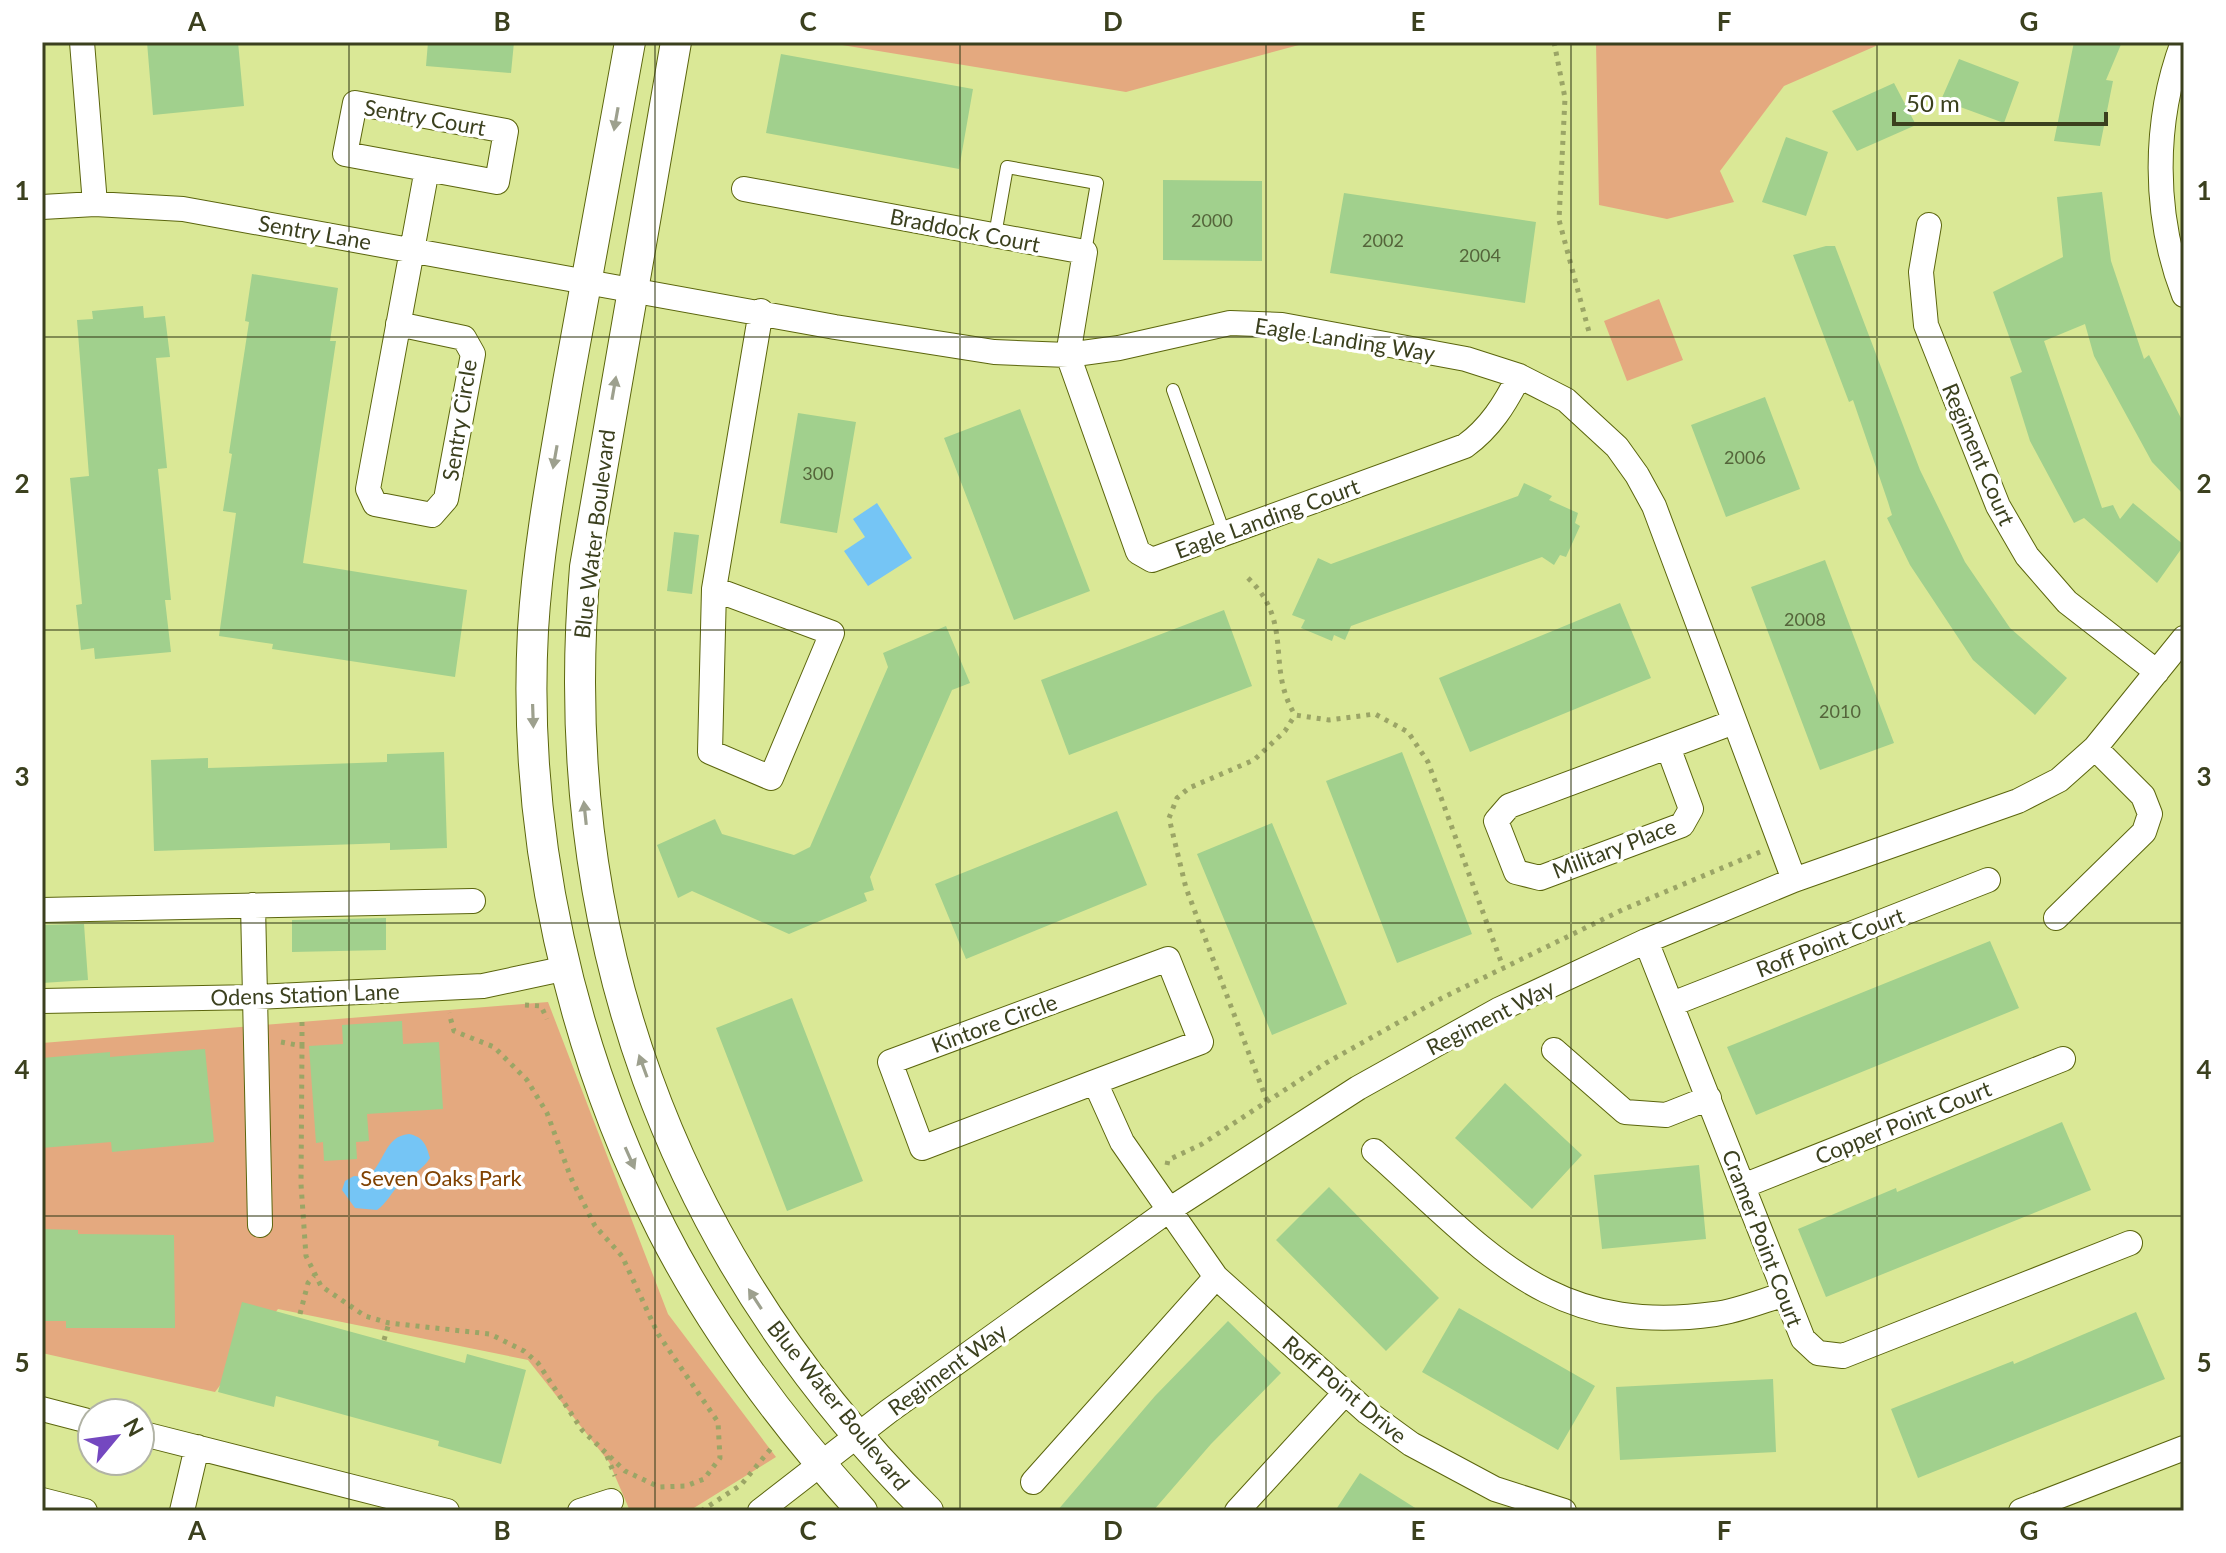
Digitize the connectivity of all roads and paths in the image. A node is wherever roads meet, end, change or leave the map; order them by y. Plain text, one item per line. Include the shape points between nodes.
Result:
1 (82, 42) edge
2 (630, 42) edge
3 (676, 42) edge
4 (1554, 42) edge
5 (2183, 42) edge
6 (427, 169) junction
7 (744, 189) dead end
8 (95, 204) junction
9 (42, 207) edge
10 (1929, 225) dead end
11 (995, 235) junction
12 (411, 250) junction
13 (1085, 252) junction
14 (586, 281) junction
15 (631, 289) junction
16 (2184, 295) edge
17 (761, 311) junction
18 (398, 324) junction
19 (1589, 332) dead end
20 (1068, 355) junction
21 (1519, 376) junction
22 (1173, 390) dead end
23 (1224, 533) junction
24 (1248, 578) dead end
25 (714, 589) junction
26 (2184, 638) edge
27 (2157, 672) junction
28 (1295, 715) junction
29 (1734, 722) junction
30 (1668, 747) junction
31 (2095, 748) junction
32 (1781, 844) junction
33 (1794, 880) junction
34 (1988, 880) dead end
35 (473, 901) dead end
36 (253, 905) junction
37 (42, 910) edge
38 (2056, 918) dead end
39 (1646, 941) junction
40 (1503, 967) junction
41 (567, 968) junction
42 (256, 997) junction
43 (42, 1001) edge
44 (1672, 1004) junction
45 (448, 1013) dead end
46 (302, 1019) dead end
47 (275, 1038) dead end
48 (302, 1046) junction
49 (1554, 1050) dead end
50 (2063, 1059) dead end
51 (1095, 1082) junction
52 (1709, 1098) junction
53 (1267, 1101) junction
54 (1374, 1151) dead end
55 (1147, 1178) junction
56 (1743, 1186) junction
57 (1169, 1210) junction
58 (260, 1225) dead end
59 (2130, 1243) dead end
60 (314, 1276) junction
61 (1216, 1277) junction
62 (1785, 1294) junction
63 (300, 1314) dead end
64 (389, 1323) junction
65 (384, 1340) dead end
66 (1345, 1393) junction
67 (42, 1409) edge
68 (76, 1418) edge
69 (857, 1435) junction
70 (156, 1437) edge
71 (773, 1446) dead end
72 (197, 1447) junction
73 (2184, 1448) edge
74 (820, 1464) junction
75 (1033, 1482) dead end
76 (42, 1500) edge
77 (1491, 1500) edge
78 (611, 1501) dead end
79 (85, 1511) edge
80 (182, 1511) edge
81 (447, 1511) edge
82 (580, 1511) edge
83 (701, 1511) edge
84 (760, 1511) edge
85 (862, 1511) edge
86 (928, 1511) edge
87 (1237, 1511) edge
88 (1564, 1511) edge
89 (2021, 1511) edge

1 - 8 street
2 -> 14 street, Blue Water Boulevard
3 - 15 street, Blue Water Boulevard
4 - 19 path via 1565,98 1559,220
5 - 16 street via 2168,90 2160,171 2164,225
6 - 6 street, Sentry Court via 497,182 506,131 355,103 345,154
6 - 12 street
7 - 11 street, Braddock Court
8 - 9 street, Sentry Lane
8 - 12 street, Sentry Lane via 183,209
10 - 27 street, Regiment Court via 1921,272 1926,325 1998,506 2027,556 2067,602
11 - 13 street, Braddock Court
11 - 13 lane via 1007,167 1097,183
12 - 14 street, Sentry Lane
12 - 18 street, Sentry Circle
13 - 20 street
14 - 15 street, Eagle Landing Way
14 -> 41 street, Blue Water Boulevard via 549,488 533,632 541,829
15 - 17 street, Eagle Landing Way
69 -> 15 street, Blue Water Boulevard via 752,1296 703,1210 633,1039 595,892 580,754 579,633 595,491
17 - 20 street, Eagle Landing Way via 994,352
17 - 25 street
18 - 18 street, Sentry Circle via 368,489 375,504 432,515 446,499 473,354 464,338
20 - 21 street, Eagle Landing Way via 1243,323 1282,325 1466,359
20 - 23 street, Eagle Landing Court via 1138,552 1152,560
21 - 23 street, Eagle Landing Court via 1490,423 1465,446
21 - 29 street, Eagle Landing Way via 1566,400 1593,422 1637,475 1654,506
22 - 23 lane
24 - 28 path via 1274,614 1282,682
25 - 25 street via 710,752 771,778 832,633
26 - 27 street, Regiment Way
27 - 31 street, Regiment Way
28 - 40 path via 1329,720 1375,714 1408,732 1428,762
28 - 53 path via 1254,760 1189,788 1170,807 1169,818 1186,888
29 - 30 street, Military Place
29 - 32 street, Eagle Landing Way
30 - 30 street, Military Place via 1509,806 1496,821 1516,872 1540,878 1682,825 1691,809
31 - 33 street, Regiment Way via 2059,780 2018,801
31 - 38 street via 2143,796 2150,814 2144,832
32 - 33 street, Eagle Landing Way
32 - 40 path
33 - 39 street, Regiment Way
34 - 44 street, Roff Point Court
35 - 36 street
36 - 37 street
36 - 42 street
39 - 44 street, Cramer Point Court
39 - 57 street, Regiment Way via 1498,1010 1358,1088
40 - 53 path
41 - 42 street, Odens Station Lane via 483,986
41 -> 74 street, Blue Water Boulevard via 621,1139 663,1231 712,1315
42 - 43 street, Odens Station Lane
42 - 58 street
44 - 52 street, Cramer Point Court
45 - 64 path via 454,1031 494,1047 527,1080 547,1113 595,1226 622,1256 658,1334 718,1422 720,1458 704,1479 659,1487 625,1471 582,1430 538,1363 524,1351 490,1334
46 - 48 path
47 - 48 path
48 - 60 path via 301,1184 306,1256
49 - 52 street via 1625,1112 1666,1115
50 - 56 street, Copper Point Court
51 - 51 street, Kintore Circle via 1201,1042 1168,959 890,1062 922,1148
51 - 55 street via 1122,1142
52 - 56 street, Cramer Point Court
53 - 55 path
54 - 62 street via 1522,1279 1561,1301 1604,1314 1664,1319 1718,1314
55 - 57 street
56 - 62 street, Cramer Point Court
57 - 61 street, Roff Point Drive
57 - 69 street, Regiment Way
59 - 62 street, Cramer Point Court via 1843,1356 1818,1353 1803,1339
60 - 63 path
60 - 64 path via 365,1316
61 - 66 street, Roff Point Drive
61 - 75 street
64 - 65 path
66 - 77 street, Roff Point Drive
66 - 87 street
67 - 68 street
69 - 74 street, Regiment Way
69 - 86 street, Blue Water Boulevard
70 - 72 street
71 - 83 path via 741,1485
72 - 80 street
72 - 81 street
73 - 89 street
74 - 84 street, Regiment Way
74 - 85 street, Blue Water Boulevard
76 - 79 street
77 - 88 street, Roff Point Drive
78 - 82 street

